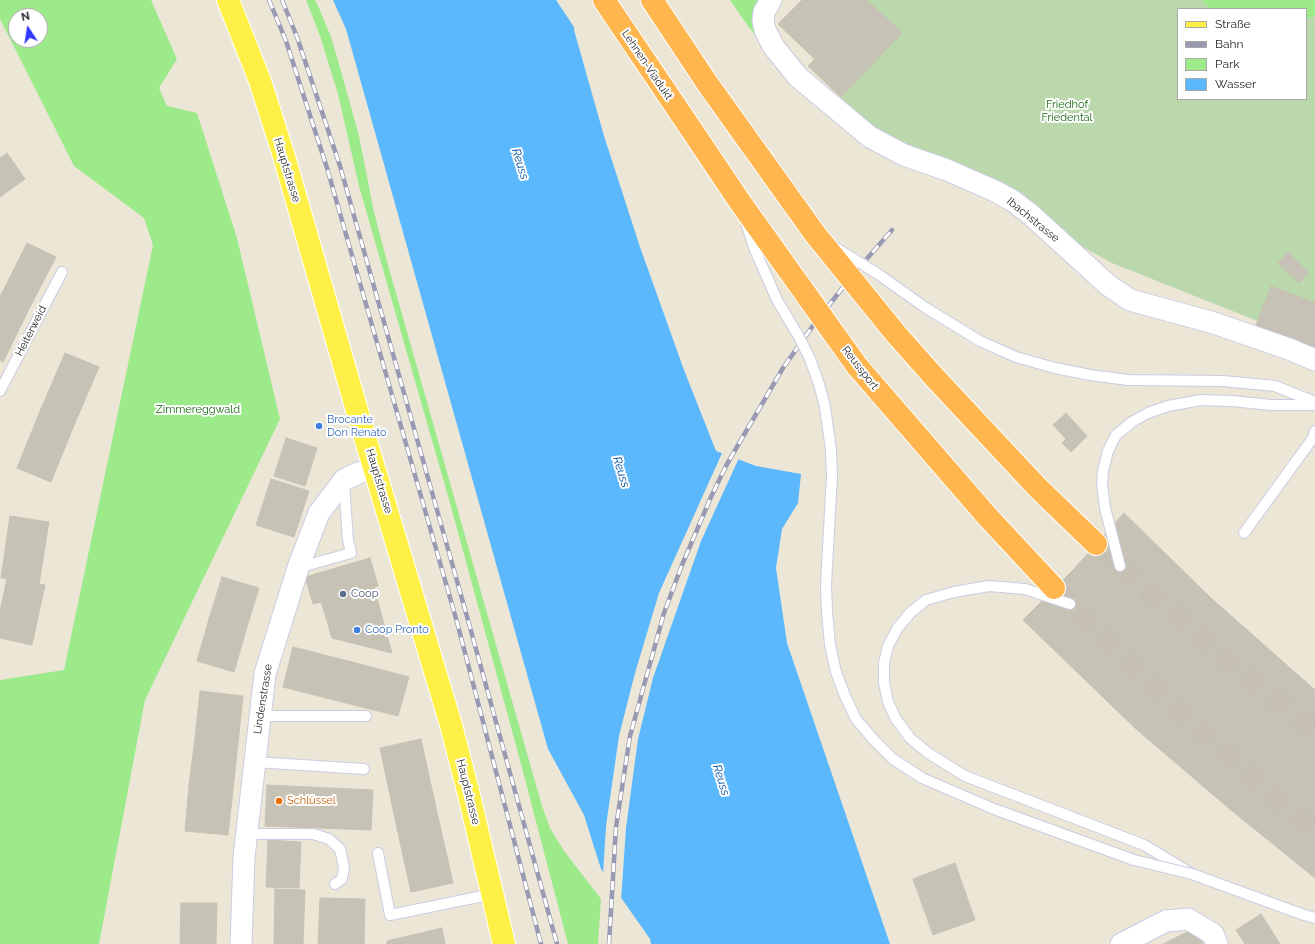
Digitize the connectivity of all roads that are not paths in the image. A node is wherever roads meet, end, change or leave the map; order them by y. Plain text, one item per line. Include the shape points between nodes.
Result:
1 (228, 0) edge
2 (604, 0) edge
3 (652, 0) edge
4 (771, 0) edge
5 (691, 129) joint
6 (740, 202) junction
7 (815, 234) junction
8 (62, 272) dead end
9 (1315, 360) edge
10 (0, 391) edge
11 (1315, 402) edge
12 (1315, 405) edge
13 (1315, 431) edge
14 (375, 468) junction
15 (344, 480) junction
16 (1244, 533) dead end
17 (1096, 544) tunnel mouth
18 (299, 565) junction
19 (1120, 566) dead end
20 (1054, 588) tunnel mouth
21 (1070, 604) dead end
22 (260, 716) junction
23 (366, 716) dead end
24 (255, 762) junction
25 (364, 769) dead end
26 (246, 834) junction
27 (378, 853) dead end
28 (1192, 874) junction
29 (335, 884) dead end
30 (493, 894) junction
31 (1315, 918) edge
32 (241, 944) edge
33 (504, 944) edge
34 (1121, 944) edge
35 (1216, 944) edge

1 - 14 main road, Hauptstrasse via 260,81 283,153
2 - 5 highway, Lehnen-Viadukt
3 - 7 highway via 707,83
4 - 9 street, Ibachstrasse via 764,12 763,21 773,46 798,77 870,137 904,155 947,170 1013,201 1108,285 1130,300 1214,323
5 - 6 highway, Reussport, bridge
6 - 20 highway, Reussport, bridge via 857,366 986,515
6 - 28 lane, bridge via 764,273 810,359 825,407 832,476 826,584 829,638 836,672 856,719 893,759 922,778 994,809 1134,860
7 - 11 lane, bridge via 926,308 980,341 1016,357 1055,368 1128,380 1223,381 1274,386
7 - 17 highway, bridge via 896,334 1038,488
8 - 10 lane, Heiterweid
12 - 19 lane via 1201,400 1168,406 1148,413 1116,435 1108,452 1102,484 1105,508
13 - 16 lane via 1313,438
14 - 15 street, Lindenstrasse
14 - 30 main road, Hauptstrasse via 451,725
15 - 18 street, Lindenstrasse via 319,513
15 - 18 lane via 350,553 308,565
18 - 22 street, Lindenstrasse via 265,674
21 - 28 lane via 1025,589 989,586 926,600 910,613 888,646 884,663 884,683 896,719 910,738 928,753 965,776 1144,845
22 - 23 lane
22 - 24 street, Lindenstrasse
24 - 25 lane
24 - 26 street, Lindenstrasse
26 - 29 lane via 313,834 329,839 340,848 344,866 342,879
26 - 32 street, Lindenstrasse
27 - 30 lane via 390,915
28 - 31 lane
30 - 33 main road, Hauptstrasse
34 - 35 street via 1166,921 1188,919 1213,934

